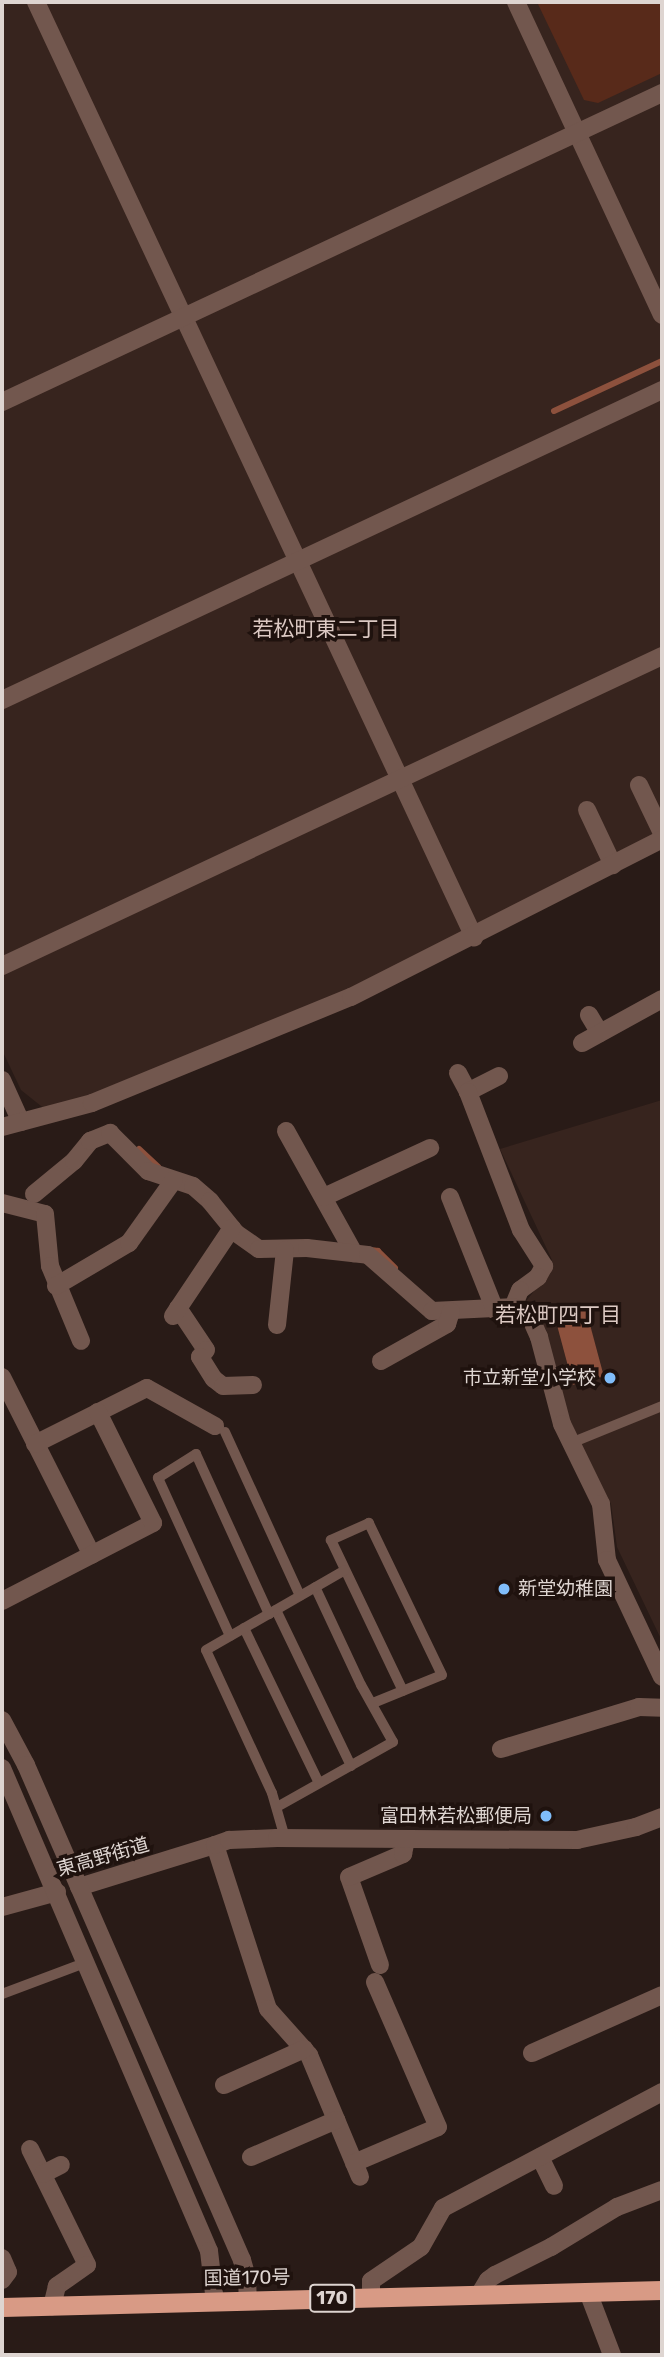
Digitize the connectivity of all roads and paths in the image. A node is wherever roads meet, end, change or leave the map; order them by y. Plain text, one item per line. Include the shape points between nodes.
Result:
1 (36, 2) edge
2 (516, 2) edge
3 (662, 93) edge
4 (578, 132) junction
5 (662, 315) edge
6 (184, 317) junction
7 (662, 390) edge
8 (2, 402) edge
9 (298, 561) junction
10 (662, 656) edge
11 (2, 700) edge
12 (400, 779) junction
13 (639, 785) dead end
14 (587, 810) dead end
15 (662, 839) edge
16 (613, 865) junction
17 (474, 937) junction
18 (2, 966) edge
19 (662, 999) edge
20 (589, 1015) dead end
21 (600, 1033) junction
22 (582, 1043) dead end
23 (458, 1073) dead end
24 (499, 1076) dead end
25 (2, 1080) edge
26 (468, 1092) junction
27 (21, 1122) junction
28 (2, 1127) edge
29 (286, 1131) dead end
30 (430, 1148) dead end
31 (174, 1180) junction
32 (34, 1194) dead end
33 (450, 1197) dead end
34 (324, 1198) junction
35 (2, 1203) edge
36 (232, 1228) junction
37 (285, 1250) junction
38 (354, 1252) junction
39 (56, 1286) junction
40 (513, 1307) junction
41 (495, 1310) junction
42 (451, 1312) junction
43 (277, 1325) dead end
44 (81, 1341) dead end
45 (381, 1361) dead end
46 (2, 1377) edge
47 (253, 1385) dead end
48 (662, 1406) edge
49 (98, 1412) junction
50 (220, 1429) joint
51 (571, 1443) junction
52 (36, 1444) junction
53 (92, 1555) junction
54 (345, 1570) junction
55 (315, 1587) junction
56 (299, 1596) junction
57 (2, 1601) edge
58 (272, 1612) junction
59 (244, 1628) junction
60 (230, 1636) junction
61 (662, 1677) edge
62 (403, 1691) junction
63 (373, 1703) junction
64 (662, 1708) edge
65 (2, 1720) edge
66 (501, 1749) dead end
67 (351, 1766) junction
68 (2, 1768) edge
69 (319, 1783) junction
70 (276, 1807) junction
71 (662, 1817) edge
72 (285, 1838) junction
73 (406, 1840) junction
74 (215, 1845) junction
75 (79, 1887) junction
76 (57, 1892) junction
77 (2, 1907) edge
78 (87, 1962) junction
79 (2, 1994) edge
80 (662, 1995) edge
81 (304, 2049) junction
82 (532, 2053) dead end
83 (224, 2085) dead end
84 (662, 2092) edge
85 (336, 2120) junction
86 (30, 2148) dead end
87 (251, 2157) dead end
88 (540, 2157) junction
89 (61, 2165) dead end
90 (43, 2174) junction
91 (554, 2186) dead end
92 (662, 2189) edge
93 (2, 2258) edge
94 (2, 2280) edge
95 (662, 2290) edge
96 (588, 2292) junction
97 (479, 2295) junction
98 (371, 2297) junction
99 (248, 2301) junction
100 (215, 2302) junction
101 (52, 2306) junction
102 (2, 2307) edge
103 (612, 2355) edge

1 - 6 street
2 - 4 street
3 - 4 street
4 - 5 street
4 - 6 street
6 - 8 street
6 - 9 street
7 - 9 street
9 - 11 street
9 - 12 street
10 - 12 street
12 - 17 street
12 - 18 street
13 - 15 street
14 - 16 street
15 - 16 street
16 - 17 street
17 - 27 street via 274,1029 92,1103
19 - 21 street
20 - 21 street
21 - 22 street
23 - 26 street
24 - 26 street
25 - 27 street
26 - 40 street via 514,1233 544,1266 538,1277 520,1290
27 - 28 street
29 - 34 street
30 - 34 street
31 - 32 street via 148,1171 110,1133 90,1141 74,1161
31 - 36 street via 193,1186 210,1200
31 - 39 street via 129,1243
33 - 41 street
34 - 38 street
35 - 39 street via 46,1214
36 - 37 street via 259,1249
36 - 47 street via 176,1312 206,1350 200,1357 214,1379 223,1386
37 - 38 street
37 - 43 street
38 - 42 street via 379,1263 432,1311
39 - 44 street
40 - 41 street
40 - 51 street via 531,1319 539,1337
41 - 42 street
42 - 45 street via 447,1324
46 - 52 street
48 - 51 lane
49 - 50 street via 147,1388
49 - 52 street
49 - 53 street via 153,1523
50 - 56 lane
51 - 61 street via 601,1504 607,1560
52 - 53 street
53 - 57 street
54 - 55 lane
54 - 62 lane
54 - 62 lane via 331,1540 369,1523 442,1675
55 - 56 lane
55 - 63 lane via 360,1685
56 - 58 lane
58 - 59 lane
58 - 60 lane via 197,1454 158,1478
58 - 67 lane
59 - 60 lane
59 - 69 lane
60 - 70 lane via 206,1650
62 - 63 lane
63 - 67 lane via 393,1742
64 - 66 street via 639,1707
65 - 75 street
67 - 69 lane
68 - 76 street
69 - 70 lane
70 - 72 lane
71 - 73 street, 東高野街道 via 577,1840
72 - 73 street, 東高野街道
72 - 74 street, 東高野街道 via 229,1840
73 - 85 street via 403,1854 349,1877 377,1974 438,2127 357,2170
74 - 75 street, 東高野街道
74 - 81 street via 268,2010
75 - 76 street, 東高野街道
75 - 99 street via 242,2260
76 - 77 street, 東高野街道
76 - 78 street
78 - 79 lane
78 - 100 street via 209,2251
80 - 82 street
81 - 83 street
81 - 85 street
84 - 88 street
85 - 87 street
86 - 90 street
88 - 91 street
88 - 98 street via 443,2208 421,2247 371,2281
89 - 90 street
90 - 101 street via 87,2264 57,2286
92 - 97 street via 617,2207 495,2275
93 - 94 street via 8,2272
95 - 96 highway, 国道170号 / 170
96 - 97 highway, 国道170号 / 170
96 - 103 street
97 - 98 highway, 国道170号 / 170
98 - 99 highway, 国道170号 / 170
99 - 100 highway, 国道170号 / 170
100 - 101 highway, 国道170号 / 170
101 - 102 highway, 国道170号 / 170

